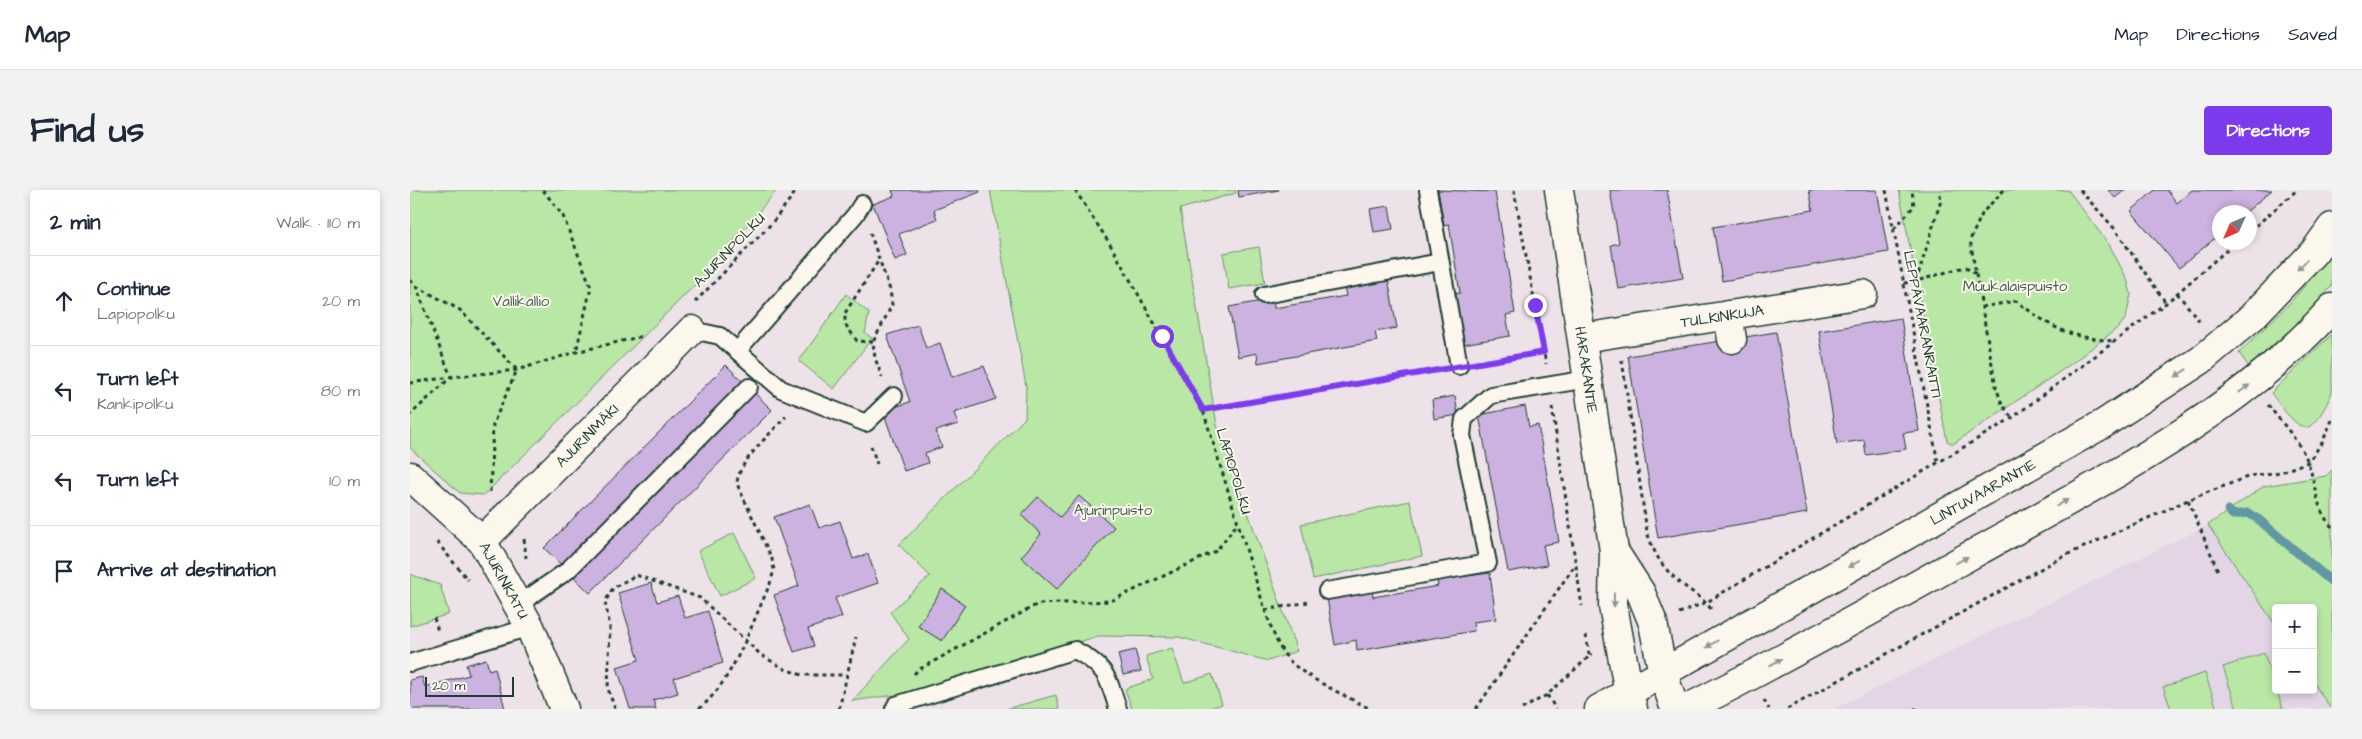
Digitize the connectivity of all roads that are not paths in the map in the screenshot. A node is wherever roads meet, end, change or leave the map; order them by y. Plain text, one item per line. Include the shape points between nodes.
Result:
1 (1428, 190) edge
2 (1559, 190) edge
3 (862, 204) road end
4 (2332, 227) edge
5 (1440, 262) junction
6 (1863, 294) dead end
7 (1264, 295) dead end
8 (2332, 308) edge
9 (692, 330) joint
10 (1583, 338) junction
11 (738, 350) junction
12 (1459, 366) road end
13 (1588, 379) junction
14 (749, 387) dead end
15 (894, 396) dead end
16 (410, 476) edge
17 (482, 541) junction
18 (1614, 551) junction
19 (1327, 591) road end
20 (524, 616) junction
21 (410, 663) edge
22 (1663, 674) junction
23 (1631, 701) edge
24 (564, 709) edge
25 (894, 709) edge
26 (1118, 709) edge
27 (1599, 709) edge
28 (1674, 709) edge
29 (1686, 709) edge

1 - 5 lane
2 - 10 main road, HARAKANTIE
3 - 11 lane
4 -> 22 main road, LINTUVAARANTIE via 2314,252 2252,317 2201,360 2103,424
5 - 7 lane
5 - 12 lane
6 - 10 main road, TULKINKUJA via 1730,327 1618,332
29 -> 8 main road via 1750,677 2164,444 2249,386 2310,333
9 - 11 lane via 720,336
9 - 17 main road, AJURINMÄKI
10 - 13 main road, HARAKANTIE
11 - 15 lane via 781,389 866,423
13 - 18 main road, HARAKANTIE
13 - 19 lane via 1492,395 1464,419 1462,435 1488,563
14 - 20 lane
16 - 17 main road, AJURINKATU
17 - 20 main road, AJURINKATU
18 - 22 main road, HARAKANTIE via 1641,593 1654,623
18 -> 23 main road, HARAKANTIE via 1614,606
20 - 21 lane
20 - 24 main road, AJURINKATU
22 - 23 main road, LINTUVAARANTIE
22 - 28 main road, HARAKANTIE
23 - 27 main road, LINTUVAARANTIE
25 - 26 lane via 896,705 1075,650 1096,661 1108,678

